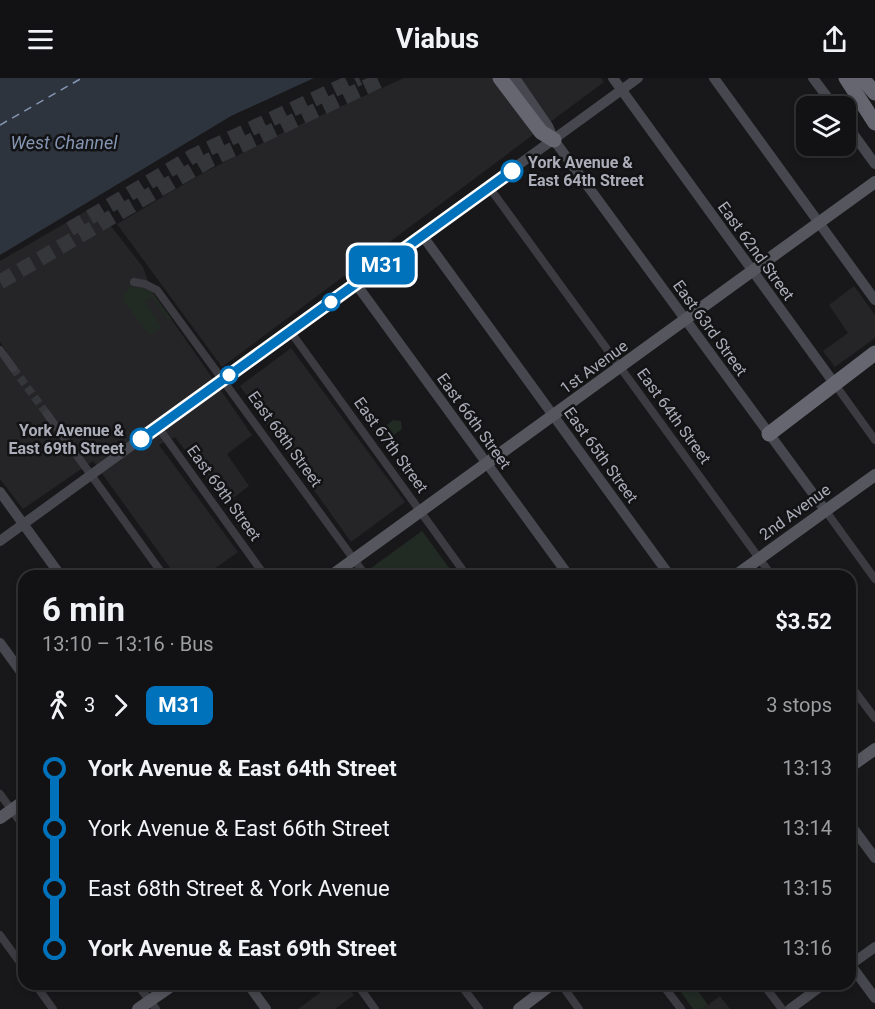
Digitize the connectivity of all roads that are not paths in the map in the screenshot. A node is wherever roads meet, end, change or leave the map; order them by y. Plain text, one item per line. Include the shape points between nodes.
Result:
1 (500, 78) edge
2 (513, 78) edge
3 (613, 78) edge
4 (638, 78) edge
5 (714, 78) edge
6 (813, 78) edge
7 (848, 78) edge
8 (863, 78) edge
9 (621, 90) junction
10 (524, 93) joint
11 (875, 94) edge
12 (826, 96) edge
13 (875, 116) edge
14 (875, 123) edge
15 (856, 138) edge
16 (554, 140) junction
17 (875, 164) edge
18 (875, 182) edge
19 (489, 187) junction
20 (819, 223) junction
21 (423, 236) junction
22 (752, 271) junction
23 (134, 282) dead end
24 (356, 284) junction
25 (875, 300) edge
26 (685, 319) junction
27 (290, 331) junction
28 (1, 351) edge
29 (875, 352) edge
30 (13, 368) tunnel mouth
31 (621, 368) junction
32 (224, 380) junction
33 (834, 383) junction
34 (47, 414) tunnel mouth
35 (554, 416) junction
36 (158, 427) junction
37 (769, 434) junction
38 (875, 440) edge
39 (487, 464) junction
40 (91, 475) junction
41 (875, 475) edge
42 (0, 492) edge
43 (825, 510) junction
44 (420, 511) junction
45 (24, 524) junction
46 (0, 542) edge
47 (354, 558) junction
48 (759, 558) junction
49 (57, 570) edge
50 (160, 570) edge
51 (261, 570) edge
52 (339, 570) edge
53 (362, 570) edge
54 (463, 570) edge
55 (564, 570) edge
56 (666, 570) edge
57 (743, 570) edge
58 (768, 570) edge
59 (875, 579) edge
60 (0, 643) edge
61 (18, 668) edge
62 (856, 693) edge
63 (875, 718) edge
64 (875, 749) edge
65 (856, 763) edge
66 (0, 794) edge
67 (18, 806) edge
68 (12, 810) junction
69 (0, 818) edge
70 (18, 818) edge
71 (856, 832) edge
72 (875, 858) edge
73 (0, 935) edge
74 (875, 947) edge
75 (18, 960) edge
76 (856, 960) edge
77 (856, 971) edge
78 (39, 990) edge
79 (141, 990) edge
80 (168, 990) edge
81 (253, 990) edge
82 (361, 990) edge
83 (465, 990) edge
84 (544, 990) edge
85 (565, 990) edge
86 (667, 990) edge
87 (768, 990) edge
88 (816, 990) edge
89 (875, 998) edge
90 (152, 1005) edge
91 (53, 1009) edge
92 (138, 1009) edge
93 (267, 1009) edge
94 (375, 1009) edge
95 (479, 1009) edge
96 (519, 1009) edge
97 (579, 1009) edge
98 (681, 1009) edge
99 (782, 1009) edge
100 (790, 1009) edge

1 - 16 highway via 541,132
2 - 10 highway
3 - 9 street, East 62nd Street
4 - 9 street
5 - 20 street
6 - 12 street
7 - 13 highway
7 - 14 highway
8 - 11 highway
9 - 16 street
9 - 22 street, East 62nd Street
10 - 16 street, East 63rd Street
15 - 17 street
16 - 19 street
16 - 26 street, East 63rd Street
18 - 20 main road, 1st Avenue
19 - 21 street
19 - 31 street, East 64th Street
20 - 22 main road, 1st Avenue
20 - 25 street
21 - 24 street
21 - 35 street, East 65th Street
22 - 26 main road, 1st Avenue
22 - 33 street, East 62nd Street
23 - 32 street, East 68th Street via 156,289
24 - 27 street
24 - 39 street, East 66th Street
26 - 31 main road, 1st Avenue
26 - 37 street, East 63rd Street
27 - 32 street
27 - 44 street, East 67th Street
28 - 30 street
29 - 33 highway
31 - 35 main road, 1st Avenue
31 - 48 street, East 64th Street
32 - 36 street
32 - 47 street, East 68th Street
33 - 37 highway
33 - 38 street, East 62nd Street
34 - 40 street
35 - 39 main road, 1st Avenue
35 - 56 street, East 65th Street
36 - 40 street
36 - 51 street, East 69th Street
37 - 43 street, East 63rd Street
39 - 44 main road, 1st Avenue
39 - 55 street, East 66th Street
40 - 45 street
40 - 50 street
41 - 43 main road, 2nd Avenue
42 - 45 street
43 - 48 main road, 2nd Avenue
43 - 59 street, East 63rd Street
44 - 47 main road, 1st Avenue
44 - 54 street, East 67th Street
45 - 46 street
45 - 49 street
47 - 52 main road, 1st Avenue
47 - 53 street, East 68th Street
48 - 57 main road, 2nd Avenue
48 - 58 street, East 64th Street
60 - 61 street
62 - 63 street
64 - 65 main road
66 - 68 street
67 - 68 main road
68 - 69 main road
68 - 70 street
71 - 72 street
73 - 75 street
74 - 76 street
77 - 89 street
78 - 91 street
79 - 90 street
80 - 90 main road
81 - 93 street
82 - 94 street
83 - 95 street
84 - 96 main road
85 - 97 street
86 - 98 street
87 - 99 street
88 - 100 street
90 - 92 main road

